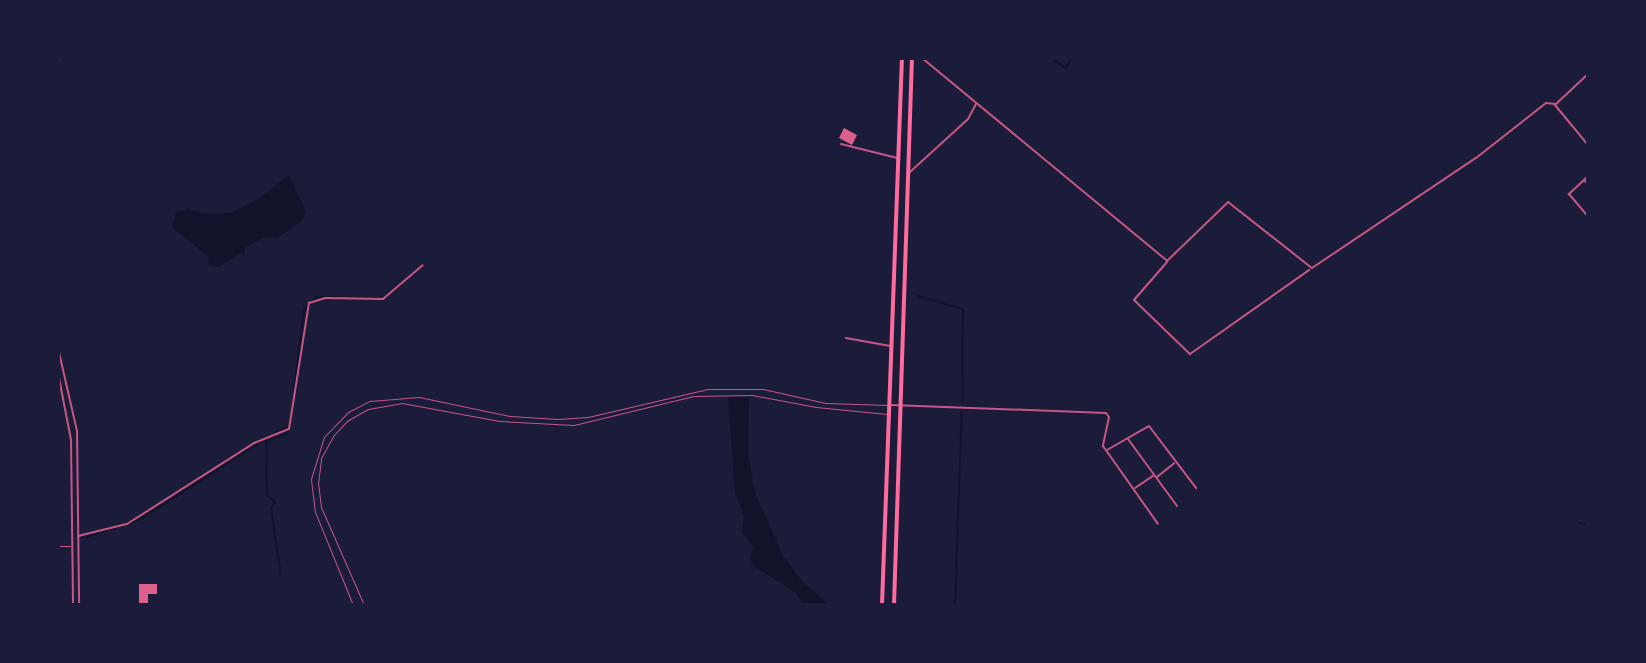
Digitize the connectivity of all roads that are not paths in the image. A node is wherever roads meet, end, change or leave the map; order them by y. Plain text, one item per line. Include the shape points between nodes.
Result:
1 (60, 58) edge
2 (902, 58) edge
3 (912, 58) edge
4 (922, 58) edge
5 (58, 64) edge
6 (1588, 74) edge
7 (977, 103) junction
8 (1555, 104) junction
9 (841, 144) dead end
10 (1588, 145) edge
11 (899, 158) junction
12 (910, 172) junction
13 (1588, 176) edge
14 (1584, 180) junction
15 (1588, 184) edge
16 (1588, 216) edge
17 (1168, 261) junction
18 (424, 265) dead end
19 (1312, 268) junction
20 (846, 338) dead end
21 (892, 347) junction
22 (58, 348) edge
23 (63, 369) junction
24 (58, 371) edge
25 (901, 404) junction
26 (891, 405) junction
27 (901, 413) junction
28 (890, 414) junction
29 (1127, 438) junction
30 (1106, 451) junction
31 (1176, 461) junction
32 (1155, 476) junction
33 (1196, 488) dead end
34 (1134, 489) junction
35 (1177, 506) dead end
36 (1158, 524) dead end
37 (78, 536) junction
38 (58, 546) edge
39 (73, 546) junction
40 (73, 605) edge
41 (79, 605) edge
42 (353, 605) edge
43 (364, 605) edge
44 (882, 605) edge
45 (894, 605) edge

1 - 5 lane
2 - 11 main road
3 - 12 main road
4 - 7 street
6 - 8 street
7 - 12 street via 968,119
7 - 17 street
8 - 10 street
8 - 19 street via 1546,103 1476,158
9 - 11 street
11 - 21 main road
12 - 25 main road
13 - 14 street
14 - 15 street
14 - 16 street via 1569,194
17 - 19 street via 1228,202
17 - 19 street via 1134,300 1190,354
18 - 37 street via 383,299 325,298 309,303 289,429 247,447 127,524
20 - 21 street
21 - 26 main road
22 - 23 street
23 - 24 lane
23 - 37 street via 77,431
24 - 39 street via 71,440
25 - 26 street
25 - 27 main road
25 - 30 street via 1106,413
26 - 28 main road
26 - 42 lane via 825,403 764,389 707,389 588,417 554,418 510,416 419,397 370,401 348,412 324,437 311,479 315,512
27 - 28 lane
27 - 45 main road
28 - 43 lane via 752,395 694,396 574,425 499,421 402,402 368,409 333,436 321,458 318,484 321,507
28 - 44 main road
29 - 30 street
29 - 31 street via 1149,426
29 - 32 street
30 - 34 street
31 - 32 street
31 - 33 street
32 - 34 street
32 - 35 street
34 - 36 street
37 - 41 street
38 - 39 lane
39 - 40 street

